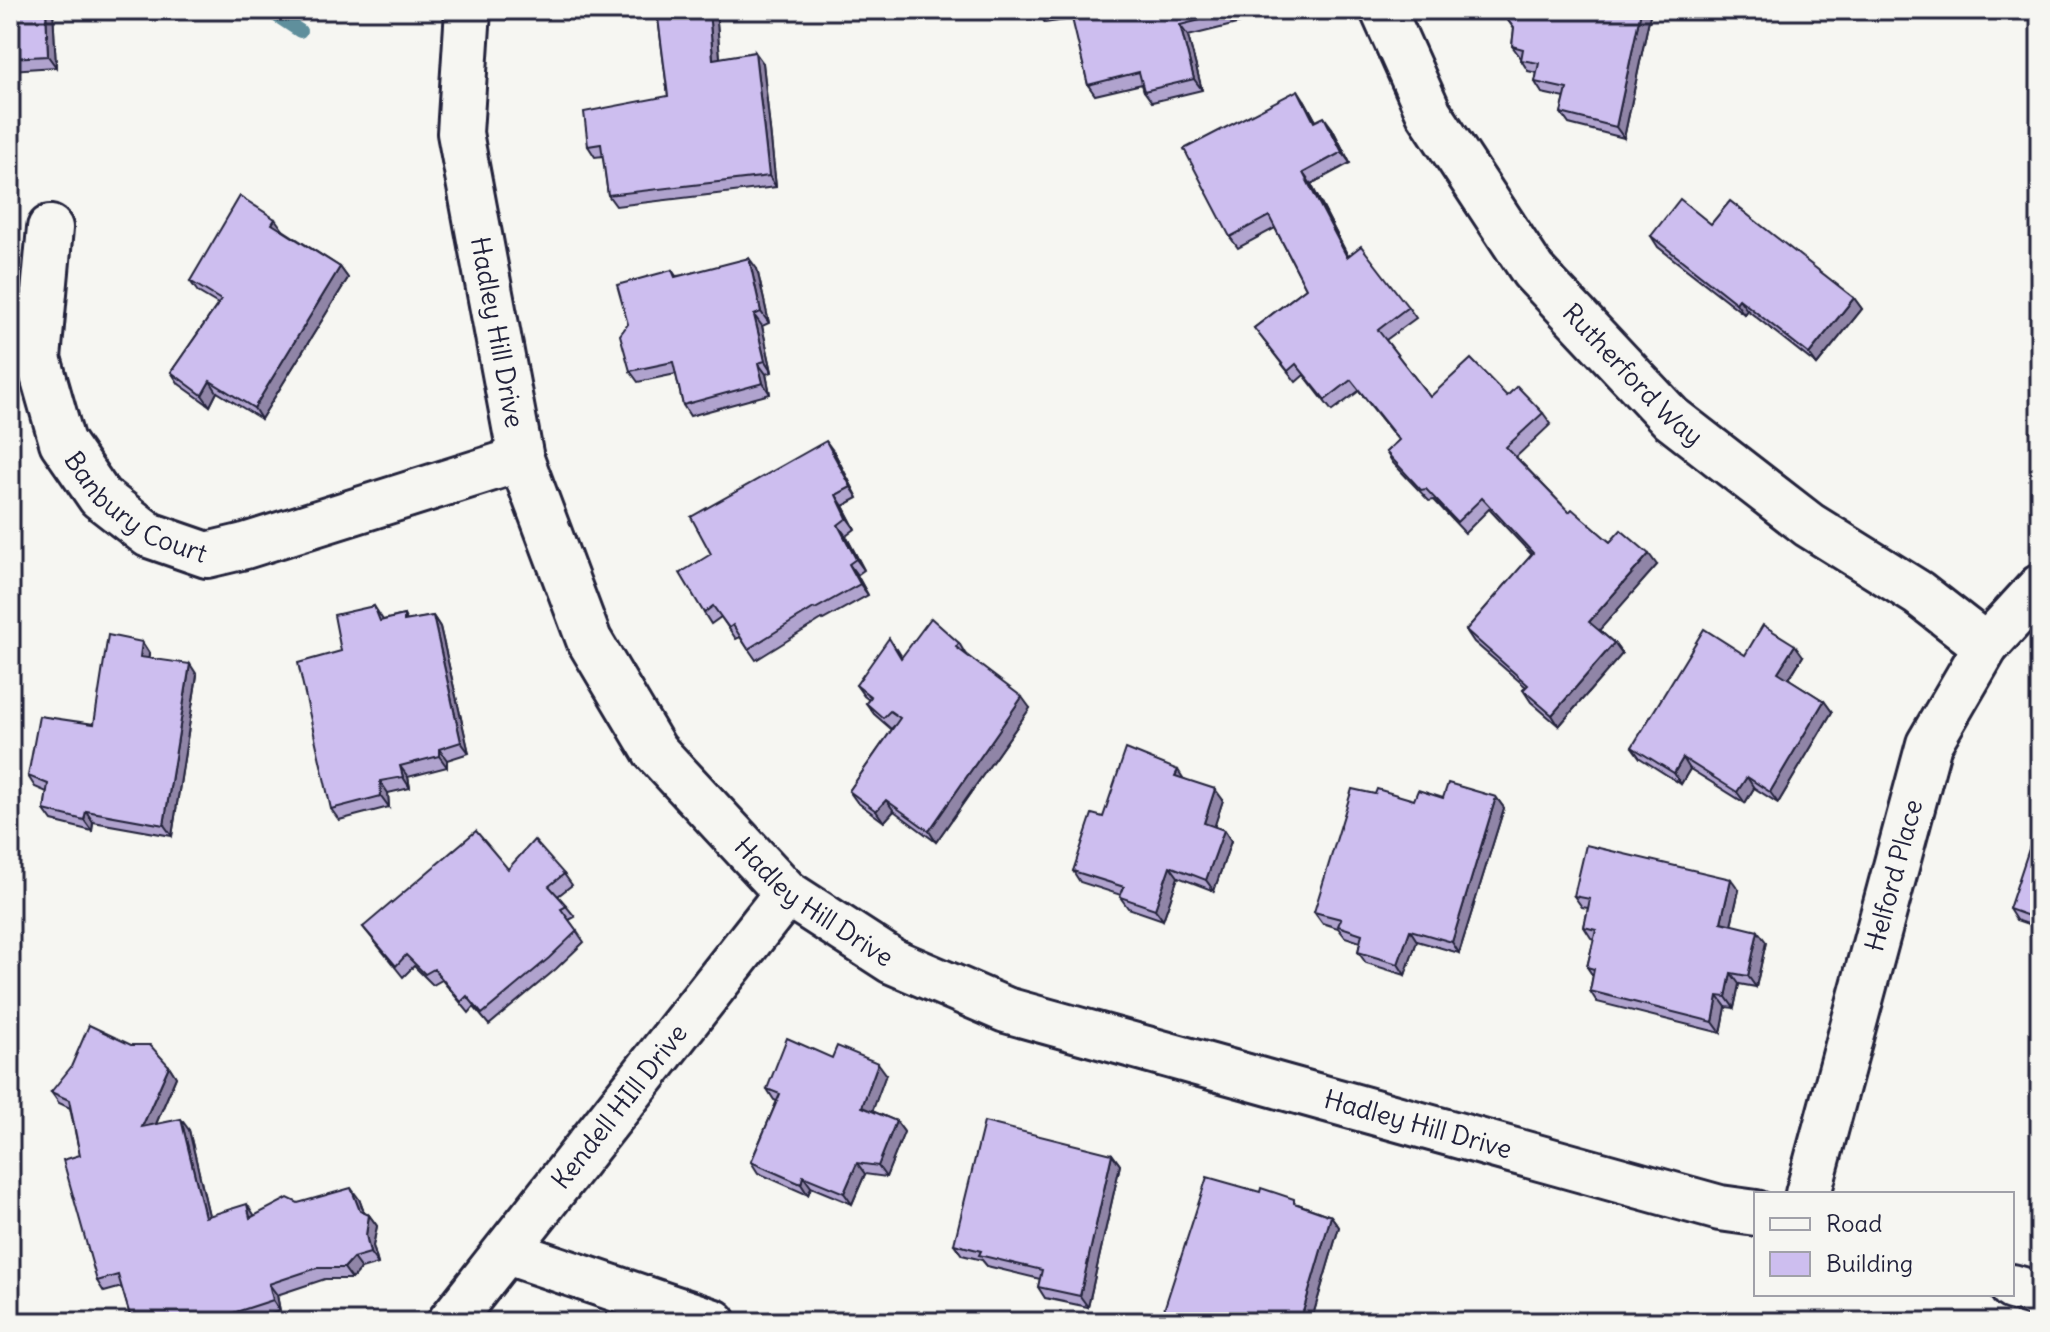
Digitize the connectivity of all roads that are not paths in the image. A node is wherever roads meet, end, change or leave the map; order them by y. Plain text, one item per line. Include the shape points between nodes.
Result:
1 (468, 10) edge
2 (1383, 10) edge
3 (50, 228) dead end
4 (521, 459) junction
5 (2040, 587) edge
6 (1986, 646) junction
7 (787, 893) junction
8 (1809, 1192) edge
9 (1754, 1213) edge
10 (507, 1252) junction
11 (2014, 1288) edge
12 (2040, 1295) edge
13 (450, 1322) edge
14 (714, 1322) edge

1 - 4 street, Hadley Hill Drive via 460,133
2 - 6 street, Rutherford Way via 1429,113 1533,271 1671,418 1809,525 1918,593
3 - 4 street, Banbury Court via 38,358 62,442 100,497 149,535 207,555
4 - 7 street, Hadley Hill Drive via 589,640 655,751
5 - 6 street, Helford Place
6 - 8 street, Helford Place via 1929,744
7 - 9 street, Hadley Hill Drive via 892,961 1006,1010 1720,1208
7 - 10 street, Kendell HIll Drive
10 - 13 street, Kendell HIll Drive
10 - 14 street
11 - 12 street

